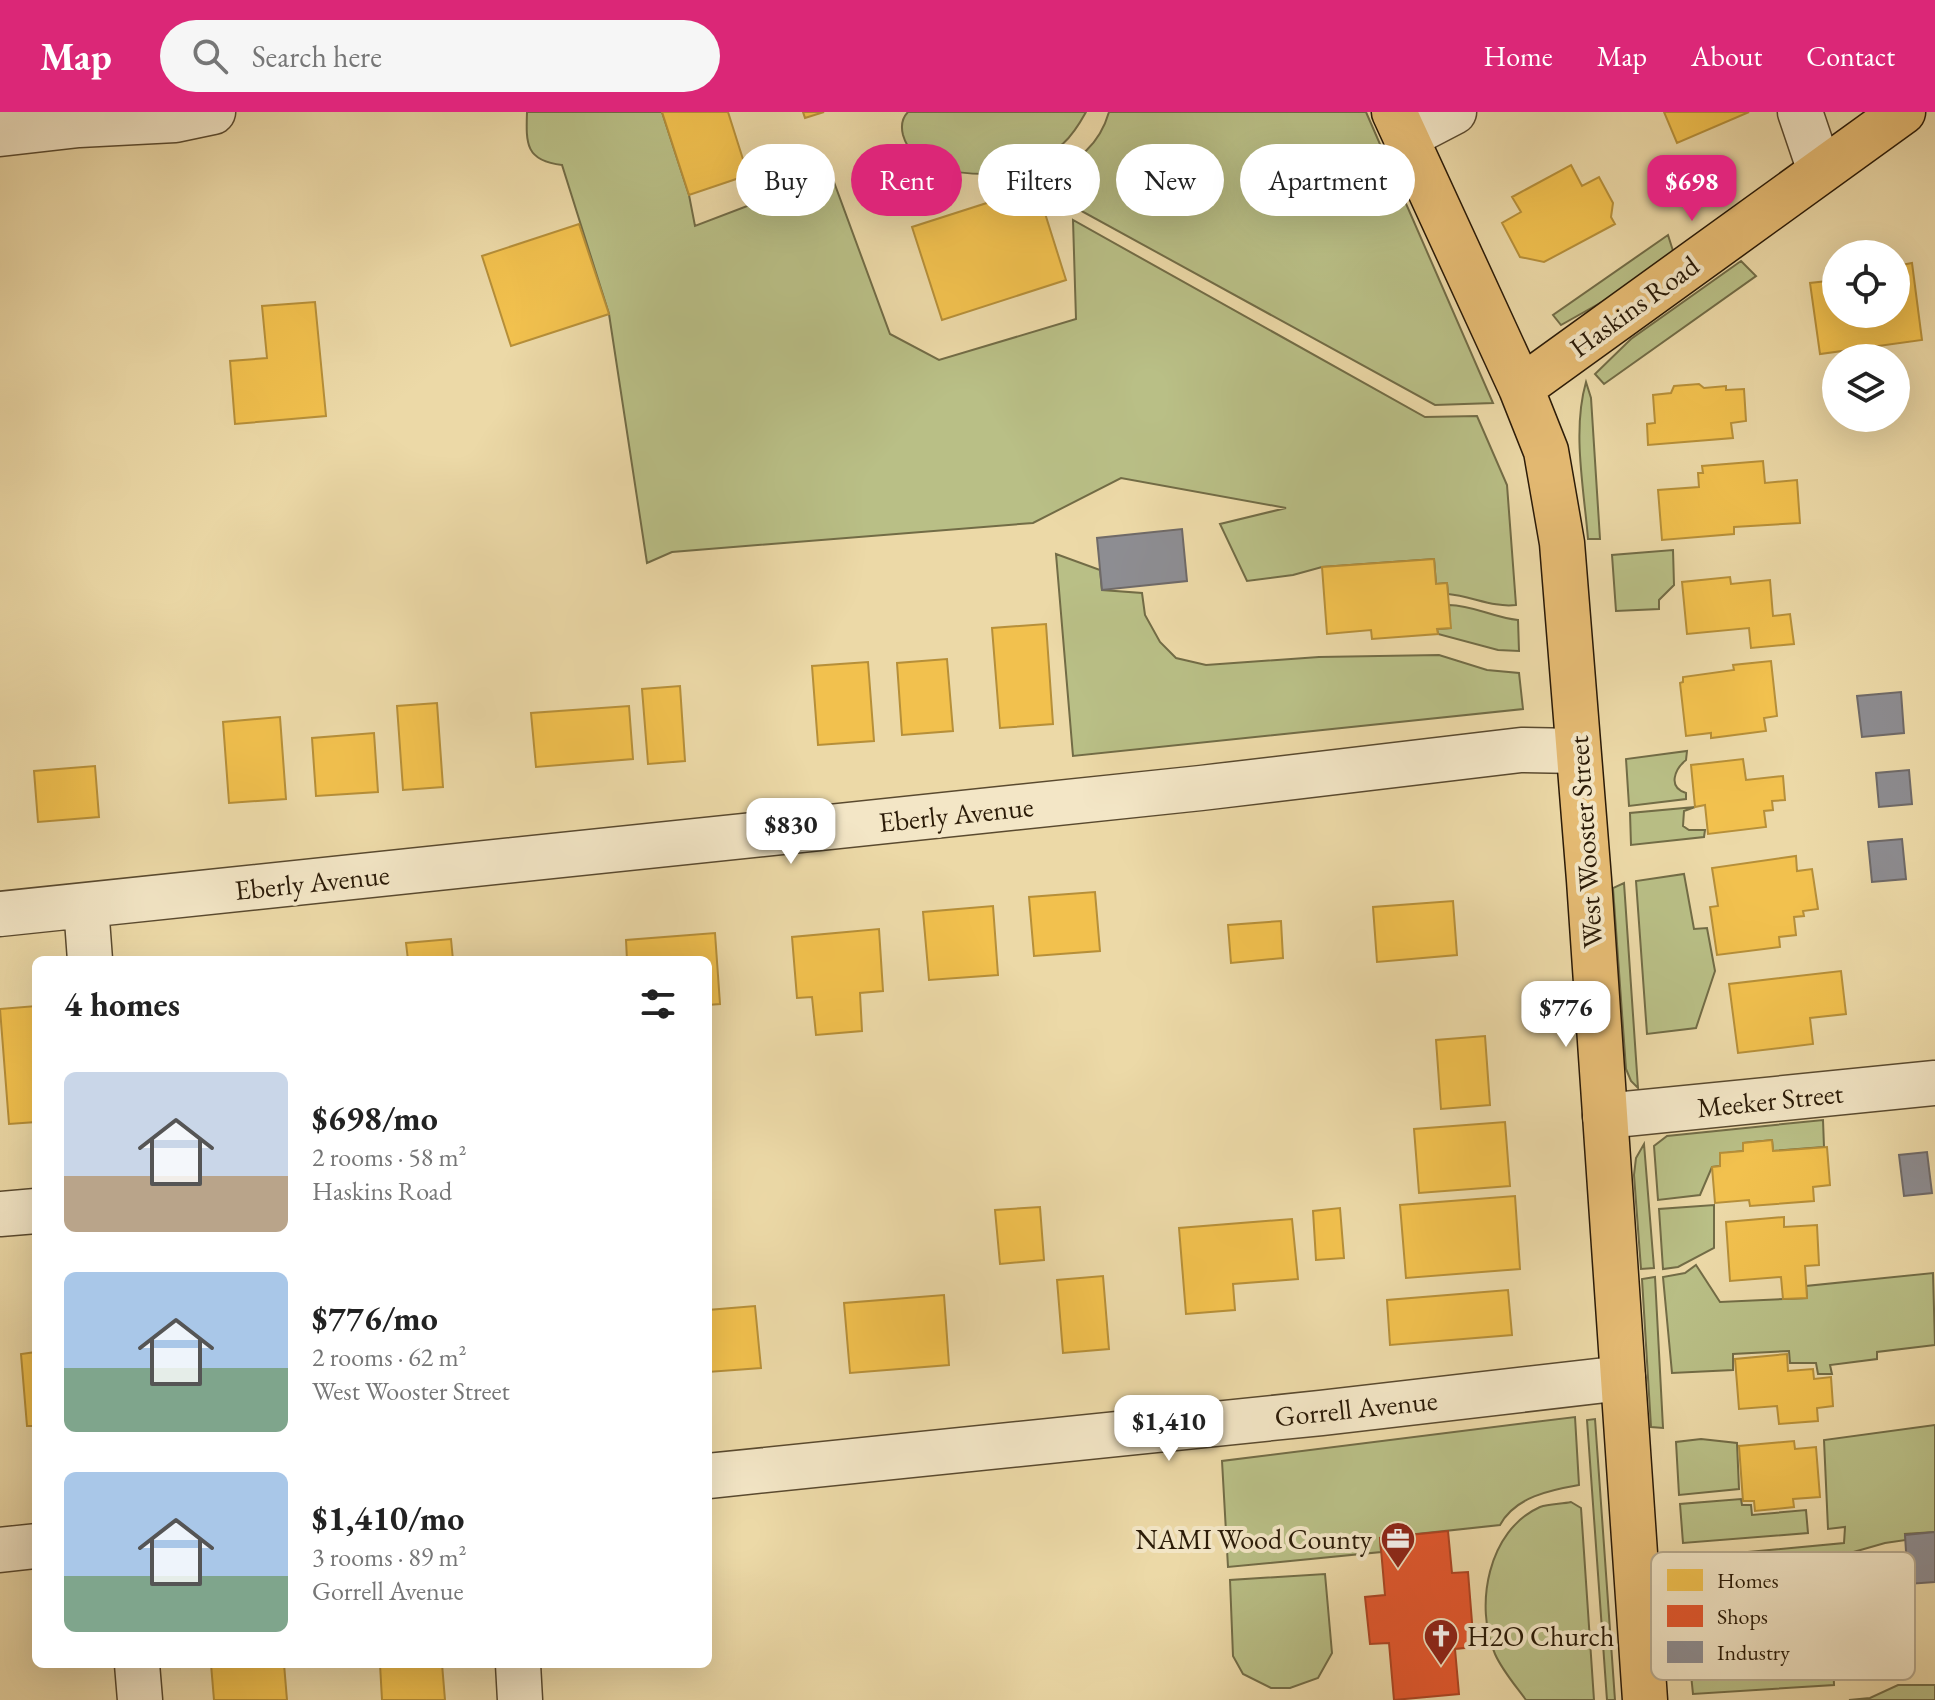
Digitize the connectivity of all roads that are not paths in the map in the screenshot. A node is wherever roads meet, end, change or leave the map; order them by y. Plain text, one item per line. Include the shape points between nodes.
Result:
1 (213, 112) edge
2 (1454, 112) edge
3 (1800, 112) edge
4 (1903, 112) edge
5 (75, 118) edge
6 (1400, 125) edge
7 (0, 134) edge
8 (1820, 171) junction
9 (1521, 388) junction
10 (1578, 751) junction
11 (86, 906) junction
12 (0, 914) edge
13 (90, 956) edge
14 (1935, 1083) edge
15 (1605, 1116) junction
16 (32, 1211) edge
17 (0, 1214) edge
18 (1623, 1378) junction
19 (712, 1476) edge
20 (32, 1546) edge
21 (0, 1550) edge
22 (137, 1668) edge
23 (518, 1668) edge
24 (140, 1700) edge
25 (520, 1700) edge
26 (1645, 1700) edge

1 - 5 street via 175,120
2 - 6 street
3 - 8 street
4 - 8 main road, Haskins Road
5 - 7 street
6 - 9 main road, West Wooster Street
8 - 9 main road, Haskins Road
9 - 10 main road, West Wooster Street via 1546,451 1562,543
10 - 11 street, Eberly Avenue via 1521,750
10 - 15 main road, West Wooster Street
11 - 12 street, Eberly Avenue
11 - 13 street
14 - 15 street, Meeker Street
15 - 18 main road, West Wooster Street
16 - 17 street
18 - 19 street, Gorrell Avenue
18 - 26 main road, West Wooster Street
20 - 21 street
22 - 24 street
23 - 25 street

